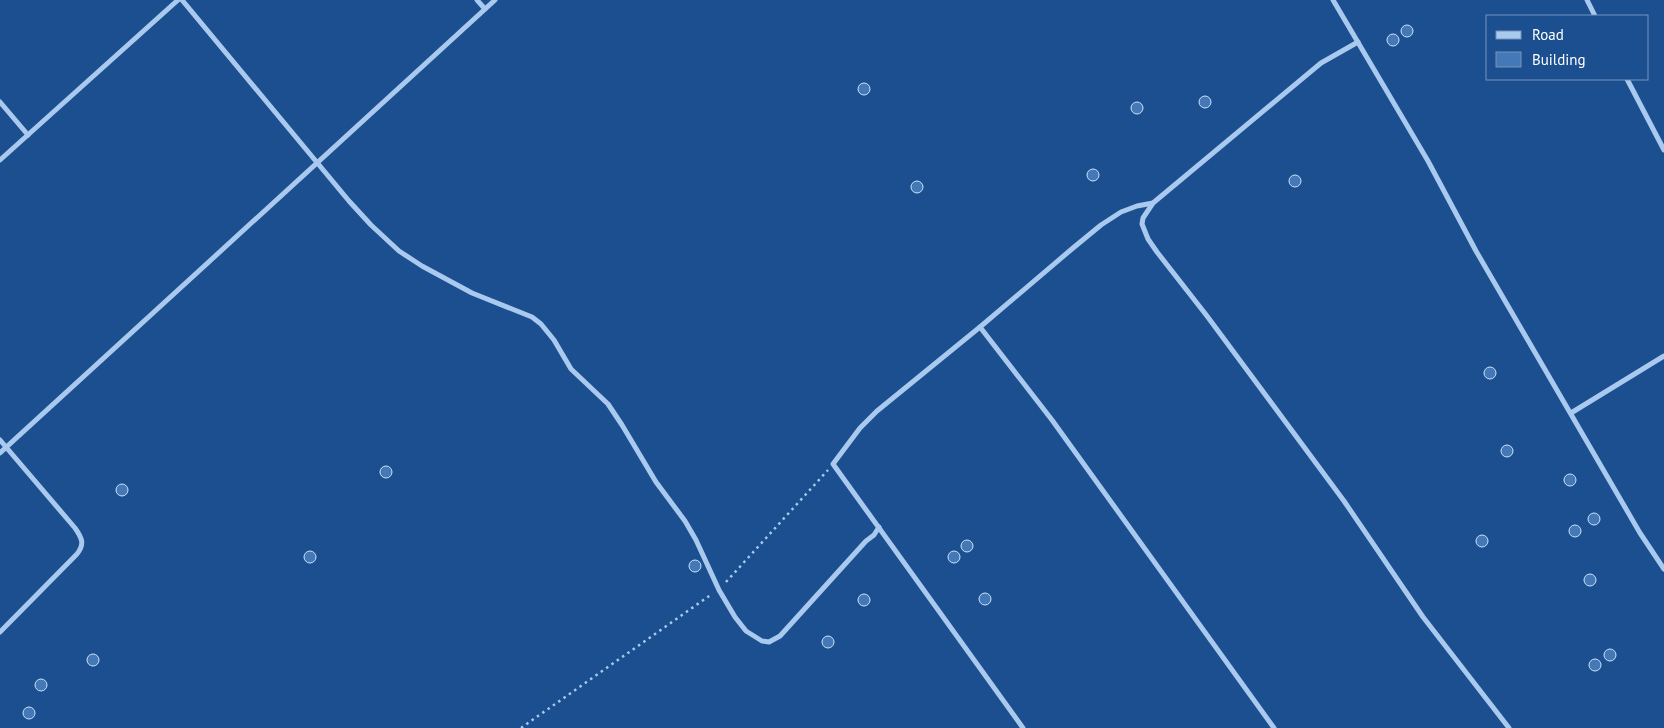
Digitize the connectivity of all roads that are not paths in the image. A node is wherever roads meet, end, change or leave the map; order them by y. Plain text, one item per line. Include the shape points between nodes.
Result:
1 (178, 0) edge
2 (182, 0) edge
3 (477, 0) edge
4 (495, 0) edge
5 (1333, 0) edge
6 (1587, 0) edge
7 (485, 9) junction
8 (1594, 15) edge
9 (1358, 42) junction
10 (1628, 80) edge
11 (0, 102) edge
12 (28, 135) junction
13 (1664, 150) edge
14 (0, 160) edge
15 (318, 162) junction
16 (1153, 203) junction
17 (980, 327) junction
18 (1664, 356) edge
19 (1572, 413) junction
20 (0, 440) edge
21 (6, 447) junction
22 (0, 453) edge
23 (880, 527) junction
24 (1664, 569) edge
25 (0, 632) edge
26 (1023, 728) edge
27 (1274, 728) edge
28 (1509, 728) edge

1 - 12 street
2 - 15 street
3 - 7 street
4 - 7 street
5 - 9 street
6 - 8 street
7 - 15 street
9 - 16 street via 1321,63
9 - 19 street
10 - 13 street
11 - 12 street
12 - 14 street
15 - 21 street
15 - 23 street via 354,207 399,251 453,283 532,317 541,324 570,369 608,404 656,482 685,521 719,590 746,631 762,641 780,636
16 - 17 street via 1121,212 1101,225
16 - 28 street via 1142,224 1148,239 1344,501 1423,617
17 - 23 street via 877,411 833,464
17 - 27 street via 1052,420
18 - 19 street
19 - 24 street
20 - 21 street
21 - 22 street
21 - 25 street via 75,528 83,544
23 - 26 street

